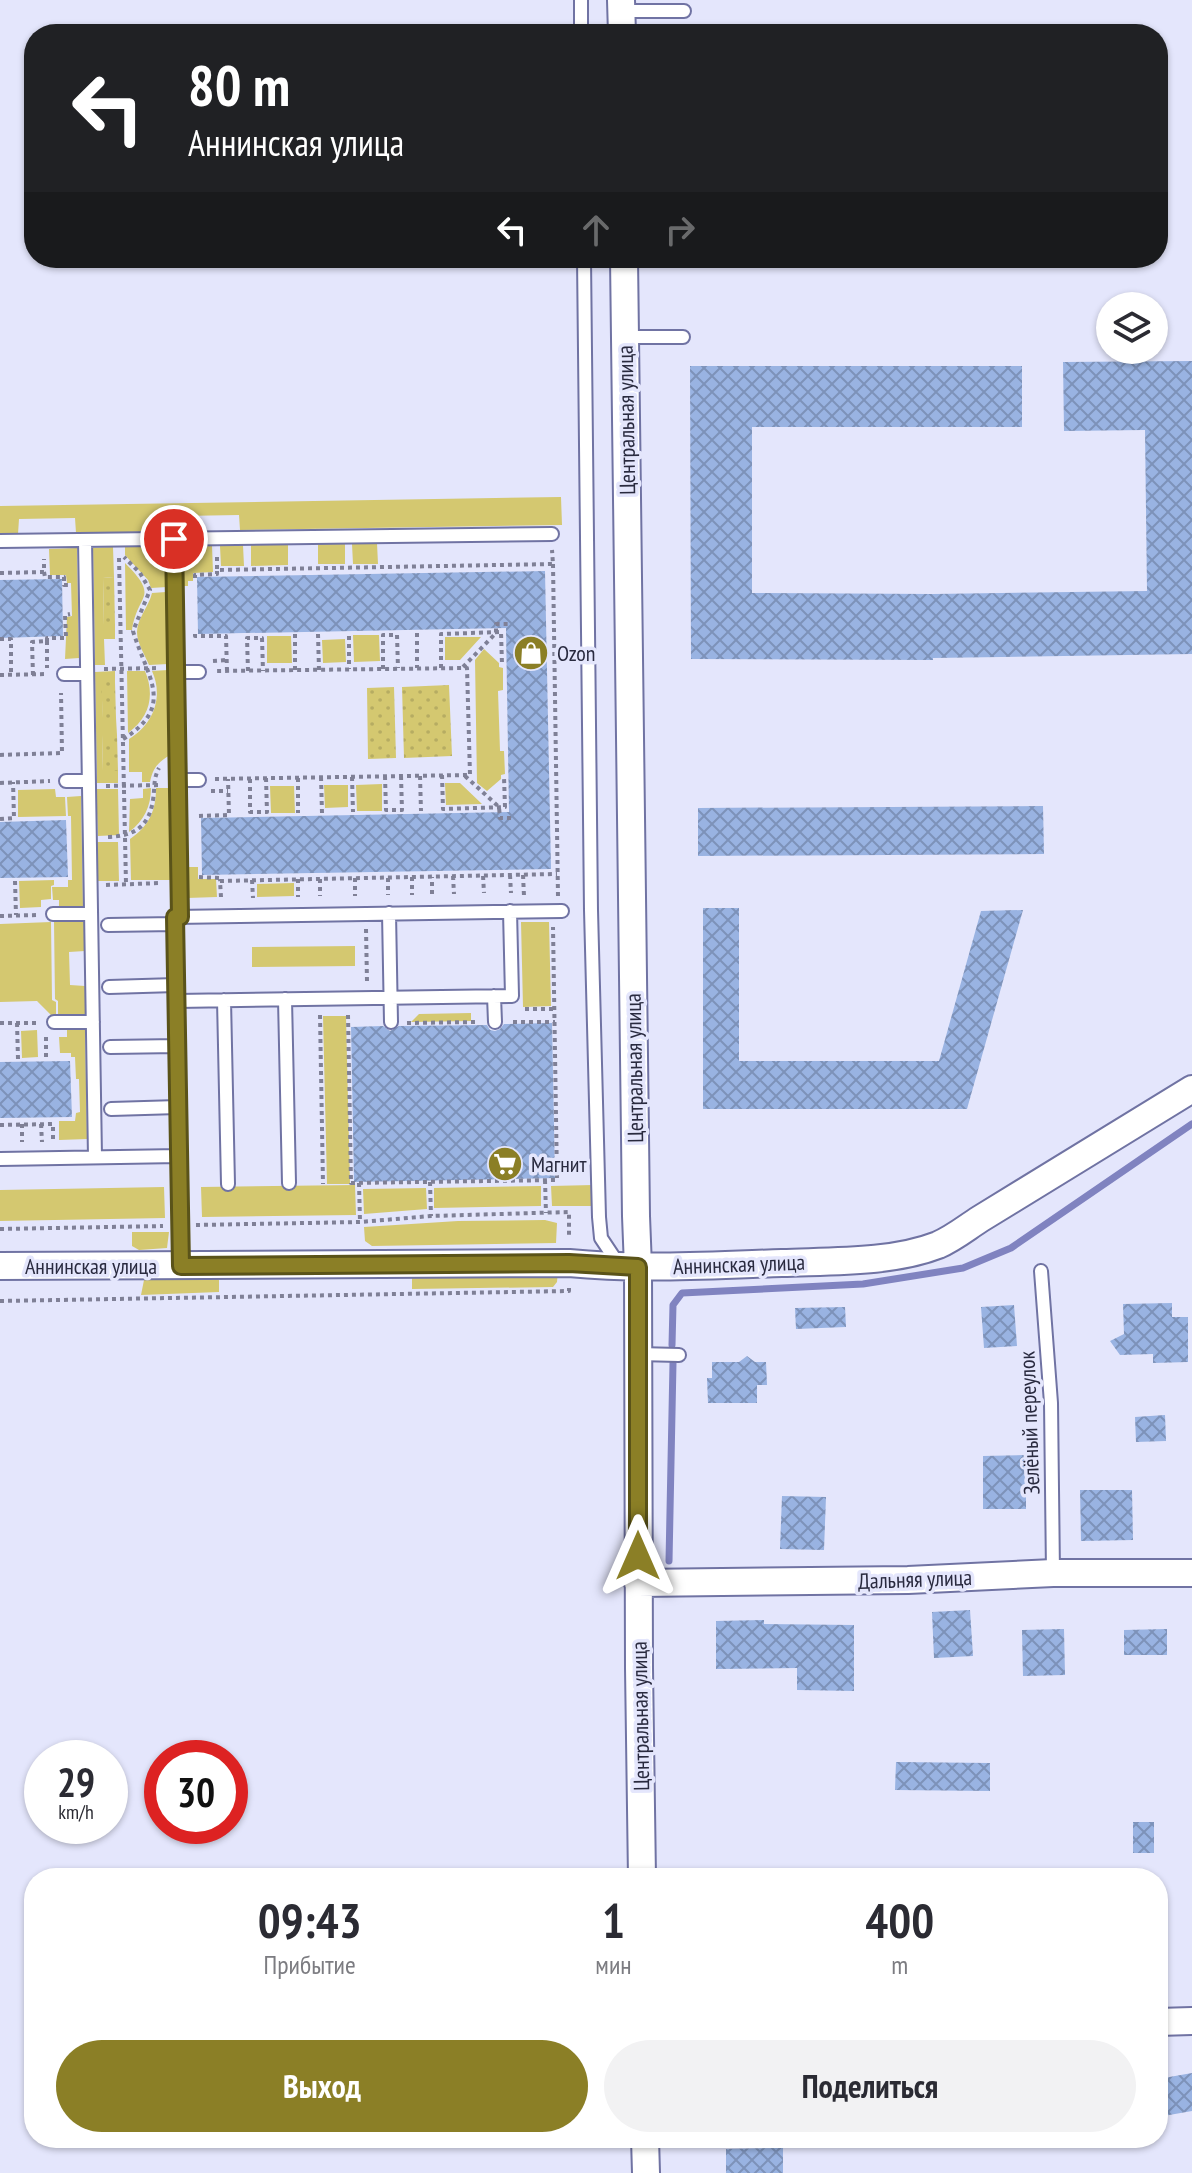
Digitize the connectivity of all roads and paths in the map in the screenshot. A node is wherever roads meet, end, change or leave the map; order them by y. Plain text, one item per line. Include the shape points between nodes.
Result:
1 (581, 0) edge
2 (684, 11) dead end
3 (621, 15) edge
4 (581, 24) edge
5 (584, 268) edge
6 (624, 268) edge
7 (625, 337) junction
8 (683, 337) dead end
9 (552, 534) joint
10 (216, 538) junction
11 (174, 539) junction
12 (85, 540) junction
13 (0, 541) edge
14 (43, 541) junction
15 (553, 564) junction
16 (217, 570) junction
17 (44, 572) junction
18 (0, 573) edge
19 (190, 582) dead end
20 (69, 584) dead end
21 (70, 600) dead end
22 (195, 621) dead end
23 (509, 624) dead end
24 (133, 631) junction
25 (121, 632) junction
26 (417, 633) dead end
27 (496, 633) junction
28 (295, 634) dead end
29 (318, 634) dead end
30 (349, 636) dead end
31 (0, 639) edge
32 (47, 641) junction
33 (502, 664) dead end
34 (176, 667) junction
35 (121, 668) junction
36 (148, 668) junction
37 (417, 668) junction
38 (441, 668) junction
39 (462, 668) junction
40 (349, 669) junction
41 (383, 669) junction
42 (398, 669) junction
43 (295, 670) junction
44 (319, 670) junction
45 (87, 671) junction
46 (227, 671) junction
47 (248, 671) junction
48 (263, 671) junction
49 (199, 672) joint
50 (64, 674) joint
51 (0, 675) edge
52 (11, 675) junction
53 (33, 675) junction
54 (123, 739) junction
55 (0, 755) edge
56 (177, 756) junction
57 (442, 775) junction
58 (464, 775) junction
59 (385, 776) junction
60 (401, 776) junction
61 (420, 776) junction
62 (321, 777) junction
63 (352, 777) junction
64 (504, 777) dead end
65 (266, 778) junction
66 (298, 778) junction
67 (228, 779) junction
68 (250, 779) junction
69 (199, 780) joint
70 (66, 781) joint
71 (13, 782) junction
72 (0, 783) edge
73 (153, 785) junction
74 (124, 786) junction
75 (178, 786) junction
76 (89, 787) junction
77 (216, 791) dead end
78 (228, 791) junction
79 (499, 807) junction
80 (421, 811) dead end
81 (353, 812) dead end
82 (298, 813) dead end
83 (322, 813) dead end
84 (512, 818) dead end
85 (0, 819) edge
86 (199, 830) dead end
87 (125, 837) junction
88 (90, 838) junction
89 (199, 870) dead end
90 (557, 874) junction
91 (510, 875) junction
92 (523, 875) junction
93 (453, 876) junction
94 (483, 876) junction
95 (412, 877) junction
96 (432, 877) junction
97 (355, 878) junction
98 (388, 878) junction
99 (298, 879) junction
100 (320, 879) junction
101 (252, 880) junction
102 (15, 881) dead end
103 (220, 881) junction
104 (179, 882) junction
105 (126, 884) junction
106 (91, 885) junction
107 (524, 896) dead end
108 (558, 896) dead end
109 (484, 897) dead end
110 (511, 897) dead end
111 (412, 898) dead end
112 (431, 898) dead end
113 (454, 898) dead end
114 (355, 899) dead end
115 (388, 899) dead end
116 (298, 900) dead end
117 (320, 900) dead end
118 (253, 901) dead end
119 (221, 902) dead end
120 (510, 911) junction
121 (562, 911) dead end
122 (389, 913) junction
123 (53, 914) joint
124 (91, 914) junction
125 (366, 914) junction
126 (16, 915) junction
127 (0, 916) edge
128 (178, 920) junction
129 (553, 923) dead end
130 (108, 925) dead end
131 (176, 985) junction
132 (109, 987) dead end
133 (494, 996) junction
134 (367, 998) junction
135 (390, 998) junction
136 (285, 999) junction
137 (224, 1000) junction
138 (177, 1001) junction
139 (525, 1009) junction
140 (555, 1009) junction
141 (473, 1010) dead end
142 (320, 1014) dead end
143 (410, 1016) dead end
144 (54, 1022) joint
145 (93, 1022) junction
146 (391, 1022) dead end
147 (473, 1022) junction
148 (499, 1022) junction
149 (525, 1022) junction
150 (555, 1022) junction
151 (0, 1023) edge
152 (17, 1023) junction
153 (177, 1046) junction
154 (110, 1047) dead end
155 (18, 1059) dead end
156 (1192, 1089) edge
157 (178, 1107) junction
158 (111, 1109) dead end
159 (22, 1124) junction
160 (41, 1124) junction
161 (0, 1125) edge
162 (22, 1144) dead end
163 (42, 1144) dead end
164 (179, 1156) junction
165 (95, 1157) junction
166 (54, 1158) junction
167 (0, 1159) edge
168 (545, 1180) junction
169 (430, 1182) junction
170 (289, 1183) dead end
171 (359, 1183) junction
172 (228, 1184) dead end
173 (323, 1184) dead end
174 (569, 1212) dead end
175 (546, 1213) junction
176 (431, 1216) junction
177 (360, 1222) junction
178 (180, 1226) junction
179 (0, 1229) edge
180 (0, 1266) edge
181 (181, 1266) junction
182 (629, 1267) junction
183 (1041, 1271) dead end
184 (569, 1291) dead end
185 (0, 1301) edge
186 (638, 1354) junction
187 (679, 1355) dead end
188 (1053, 1573) junction
189 (1192, 1573) edge
190 (638, 1583) junction
191 (642, 1868) edge
192 (1192, 2021) edge
193 (1168, 2022) edge
194 (645, 2148) edge
195 (646, 2173) edge

1 - 4 lane
2 - 3 lane
5 - 182 lane via 599,1217 601,1238
6 - 7 street, Центральная улица
7 - 8 lane
7 - 182 street, Центральная улица via 636,1216
9 - 10 lane
9 - 15 path
10 - 11 lane
10 - 16 path
11 - 12 lane
11 - 34 lane
12 - 14 lane
12 - 45 lane
13 - 14 lane
14 - 17 path
15 - 16 path
15 - 90 path
16 - 19 path via 195,575 195,582
17 - 18 path
17 - 20 path via 45,577 64,577 64,585
21 - 32 path via 66,638
22 - 46 path via 195,636 226,636
23 - 27 path via 496,624
24 - 25 path
24 - 25 path via 150,590 119,553
24 - 36 path
25 - 35 path
26 - 37 path
27 - 33 path via 501,632
27 - 38 path via 441,634
27 - 39 path
28 - 43 path
29 - 44 path
30 - 40 path
31 - 52 path via 11,639
32 - 53 path via 47,674
32 - 53 path via 32,642
34 - 36 path
34 - 49 lane
34 - 56 lane
35 - 36 path
35 - 45 path
35 - 54 path
36 - 54 path via 154,690 149,716
37 - 38 path
37 - 42 path
38 - 39 path
39 - 58 path via 467,668 470,775
40 - 41 path
40 - 44 path
41 - 42 path
41 - 42 path via 383,635 397,635
43 - 44 path
43 - 48 path
45 - 50 lane
45 - 76 lane
46 - 47 path
46 - 49 path
47 - 48 path
47 - 48 path via 247,638 262,638
50 - 55 path via 62,753
51 - 52 path
52 - 53 path
54 - 74 path
56 - 73 path via 160,766
56 - 75 lane
57 - 58 path
57 - 61 path
57 - 79 path via 443,809
58 - 79 path
59 - 60 path
59 - 60 path via 386,810 402,810
59 - 63 path
60 - 61 path
61 - 80 path
62 - 63 path
62 - 66 path
62 - 83 path
63 - 81 path
64 - 79 path via 505,807
65 - 66 path
65 - 68 path
65 - 68 path via 267,812 250,812
66 - 82 path
67 - 68 path
67 - 69 path
67 - 78 path
69 - 75 lane
70 - 71 path
70 - 76 lane
71 - 72 path
71 - 85 path via 14,818
73 - 74 path
73 - 75 path
73 - 87 path via 147,817
74 - 76 path
74 - 87 path
75 - 104 lane
76 - 88 lane
77 - 78 path
78 - 86 path via 229,815 198,815
79 - 84 path via 500,818
87 - 88 path
87 - 105 path
88 - 106 lane
89 - 103 path via 199,878
90 - 92 path
90 - 108 path
91 - 92 path
91 - 94 path
91 - 110 path
92 - 107 path
93 - 94 path
93 - 96 path
93 - 113 path
94 - 109 path
95 - 96 path
95 - 98 path
95 - 111 path
96 - 112 path
97 - 98 path
97 - 100 path
97 - 114 path
98 - 115 path
99 - 100 path
99 - 101 path
99 - 116 path
100 - 117 path
101 - 103 path
101 - 118 path
102 - 126 path
103 - 119 path
104 - 105 path
104 - 128 lane
105 - 106 path
106 - 124 lane
120 - 121 lane
120 - 122 lane
120 - 133 lane via 512,996
122 - 125 lane
122 - 135 lane
123 - 124 lane
123 - 126 path
124 - 145 lane
125 - 128 lane
125 - 134 path
126 - 127 path
128 - 130 lane
128 - 131 lane
129 - 140 path
131 - 132 lane
131 - 138 lane
133 - 135 lane
133 - 148 lane
134 - 135 lane
134 - 136 lane
134 - 171 path via 367,1012 348,1013 351,1183
135 - 146 lane
136 - 137 lane
136 - 170 lane
137 - 138 lane
137 - 172 lane
138 - 153 lane
139 - 140 path
139 - 148 path via 515,1009
139 - 149 path
140 - 150 path
141 - 147 path
142 - 173 path
143 - 147 path via 407,1023
144 - 145 lane
144 - 152 path
145 - 165 lane
147 - 148 path
148 - 149 path
149 - 150 path
150 - 168 path via 557,1180
151 - 152 path
152 - 155 path
153 - 154 lane
153 - 157 lane
156 - 182 street, Аннинская улица via 938,1245 890,1257
157 - 158 lane
157 - 164 lane
159 - 160 path
159 - 161 path
159 - 162 path
160 - 163 path
160 - 166 path via 53,1124
164 - 165 lane
164 - 178 lane
165 - 166 lane
166 - 167 lane
168 - 169 path
168 - 175 path
169 - 171 path
169 - 176 path
171 - 177 path
174 - 175 path
175 - 176 path
176 - 177 path
177 - 178 path
178 - 179 path
178 - 181 lane
180 - 181 street, Аннинская улица
181 - 182 street, Аннинская улица
182 - 186 street, Центральная улица
183 - 188 lane, Зелёный переулок via 1051,1403
184 - 185 path
186 - 187 lane
186 - 190 street, Центральная улица
188 - 189 street, Дальняя улица
188 - 190 street, Дальняя улица
190 - 191 street, Центральная улица
192 - 193 street
194 - 195 street

